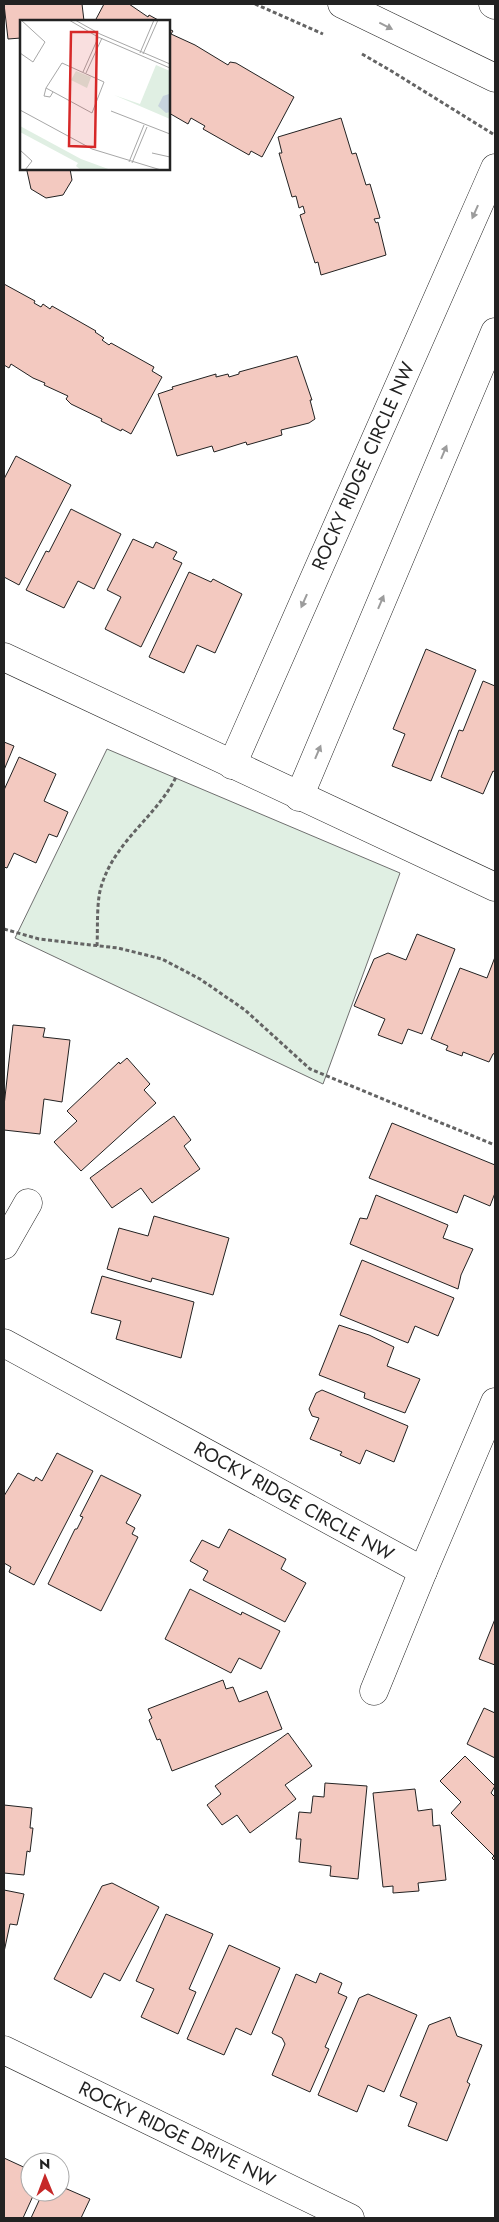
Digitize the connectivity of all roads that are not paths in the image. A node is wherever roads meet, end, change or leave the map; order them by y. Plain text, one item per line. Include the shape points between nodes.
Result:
1 (342, 4) edge
2 (495, 78) edge
3 (495, 168) edge
4 (495, 332) edge
5 (4, 657) edge
6 (232, 765) junction
7 (299, 796) junction
8 (495, 887) edge
9 (28, 1203) dead end
10 (4, 1246) edge
11 (4, 1343) edge
12 (495, 1402) edge
13 (423, 1571) junction
14 (374, 1691) dead end
15 (4, 2050) edge
16 (350, 2218) edge

1 -> 2 street
3 -> 6 street, ROCKY RIDGE CIRCLE NW
7 -> 4 street
5 - 6 street
6 - 7 street
7 - 8 street
9 - 10 street
11 - 13 street, ROCKY RIDGE CIRCLE NW
12 - 13 street
13 - 14 street
15 - 16 street, ROCKY RIDGE DRIVE NW

